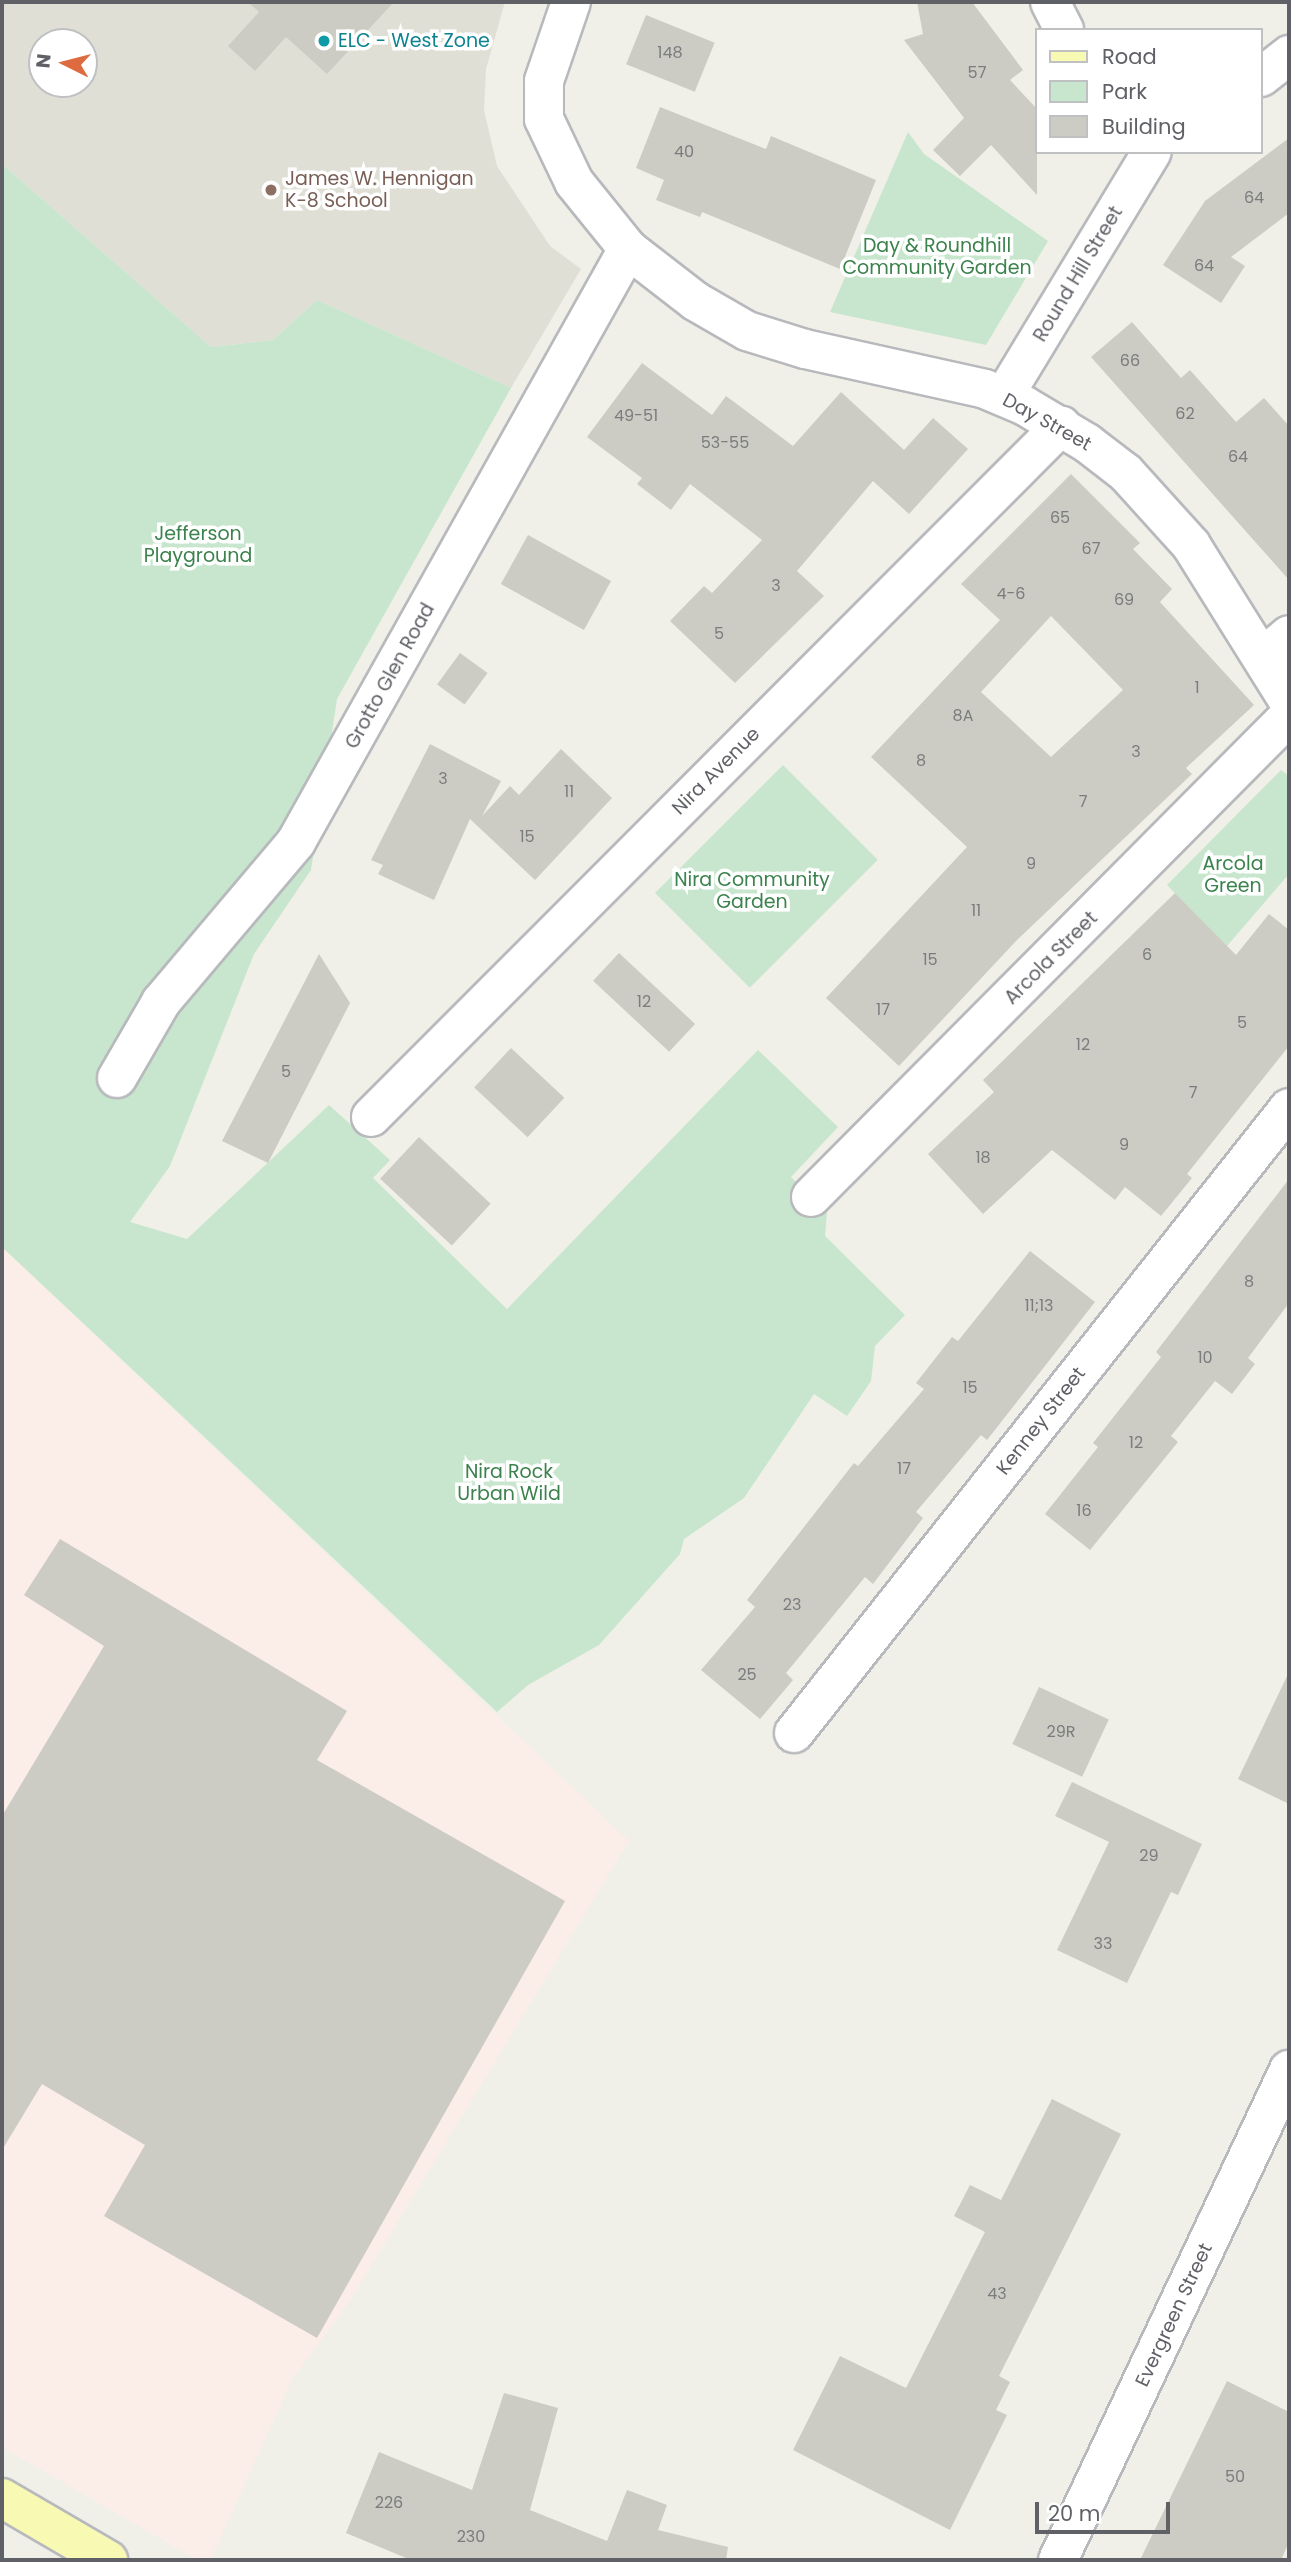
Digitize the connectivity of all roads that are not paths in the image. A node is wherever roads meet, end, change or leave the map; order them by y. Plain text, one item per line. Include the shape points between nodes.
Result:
1 (571, 2) edge
2 (1050, 2) edge
3 (1062, 28) edge
4 (1289, 55) edge
5 (1263, 75) edge
6 (1151, 154) edge
7 (628, 249) junction
8 (1004, 396) junction
9 (1061, 426) junction
10 (1276, 646) edge
11 (1289, 702) edge
12 (1289, 716) edge
13 (117, 1078) dead end
14 (1289, 1108) edge
15 (371, 1117) dead end
16 (811, 1197) dead end
17 (794, 1733) dead end
18 (1289, 2070) edge
19 (2, 2498) edge
20 (108, 2560) edge
21 (1058, 2560) edge

1 - 7 street, Day Street via 544,81 544,119 574,183
2 - 3 street
4 - 5 street
6 - 8 street, Round Hill Street
7 - 8 street, Day Street via 714,314 762,338 941,376
7 - 13 street, Grotto Glen Road via 296,842 161,1002
8 - 9 street, Day Street
9 - 10 street, Day Street via 1108,457 1158,505 1224,593
9 - 15 street, Nira Avenue
10 - 11 street, Day Street
12 - 16 street, Arcola Street
14 - 17 street, Kenney Street
18 - 21 street, Evergreen Street
19 - 20 main road

